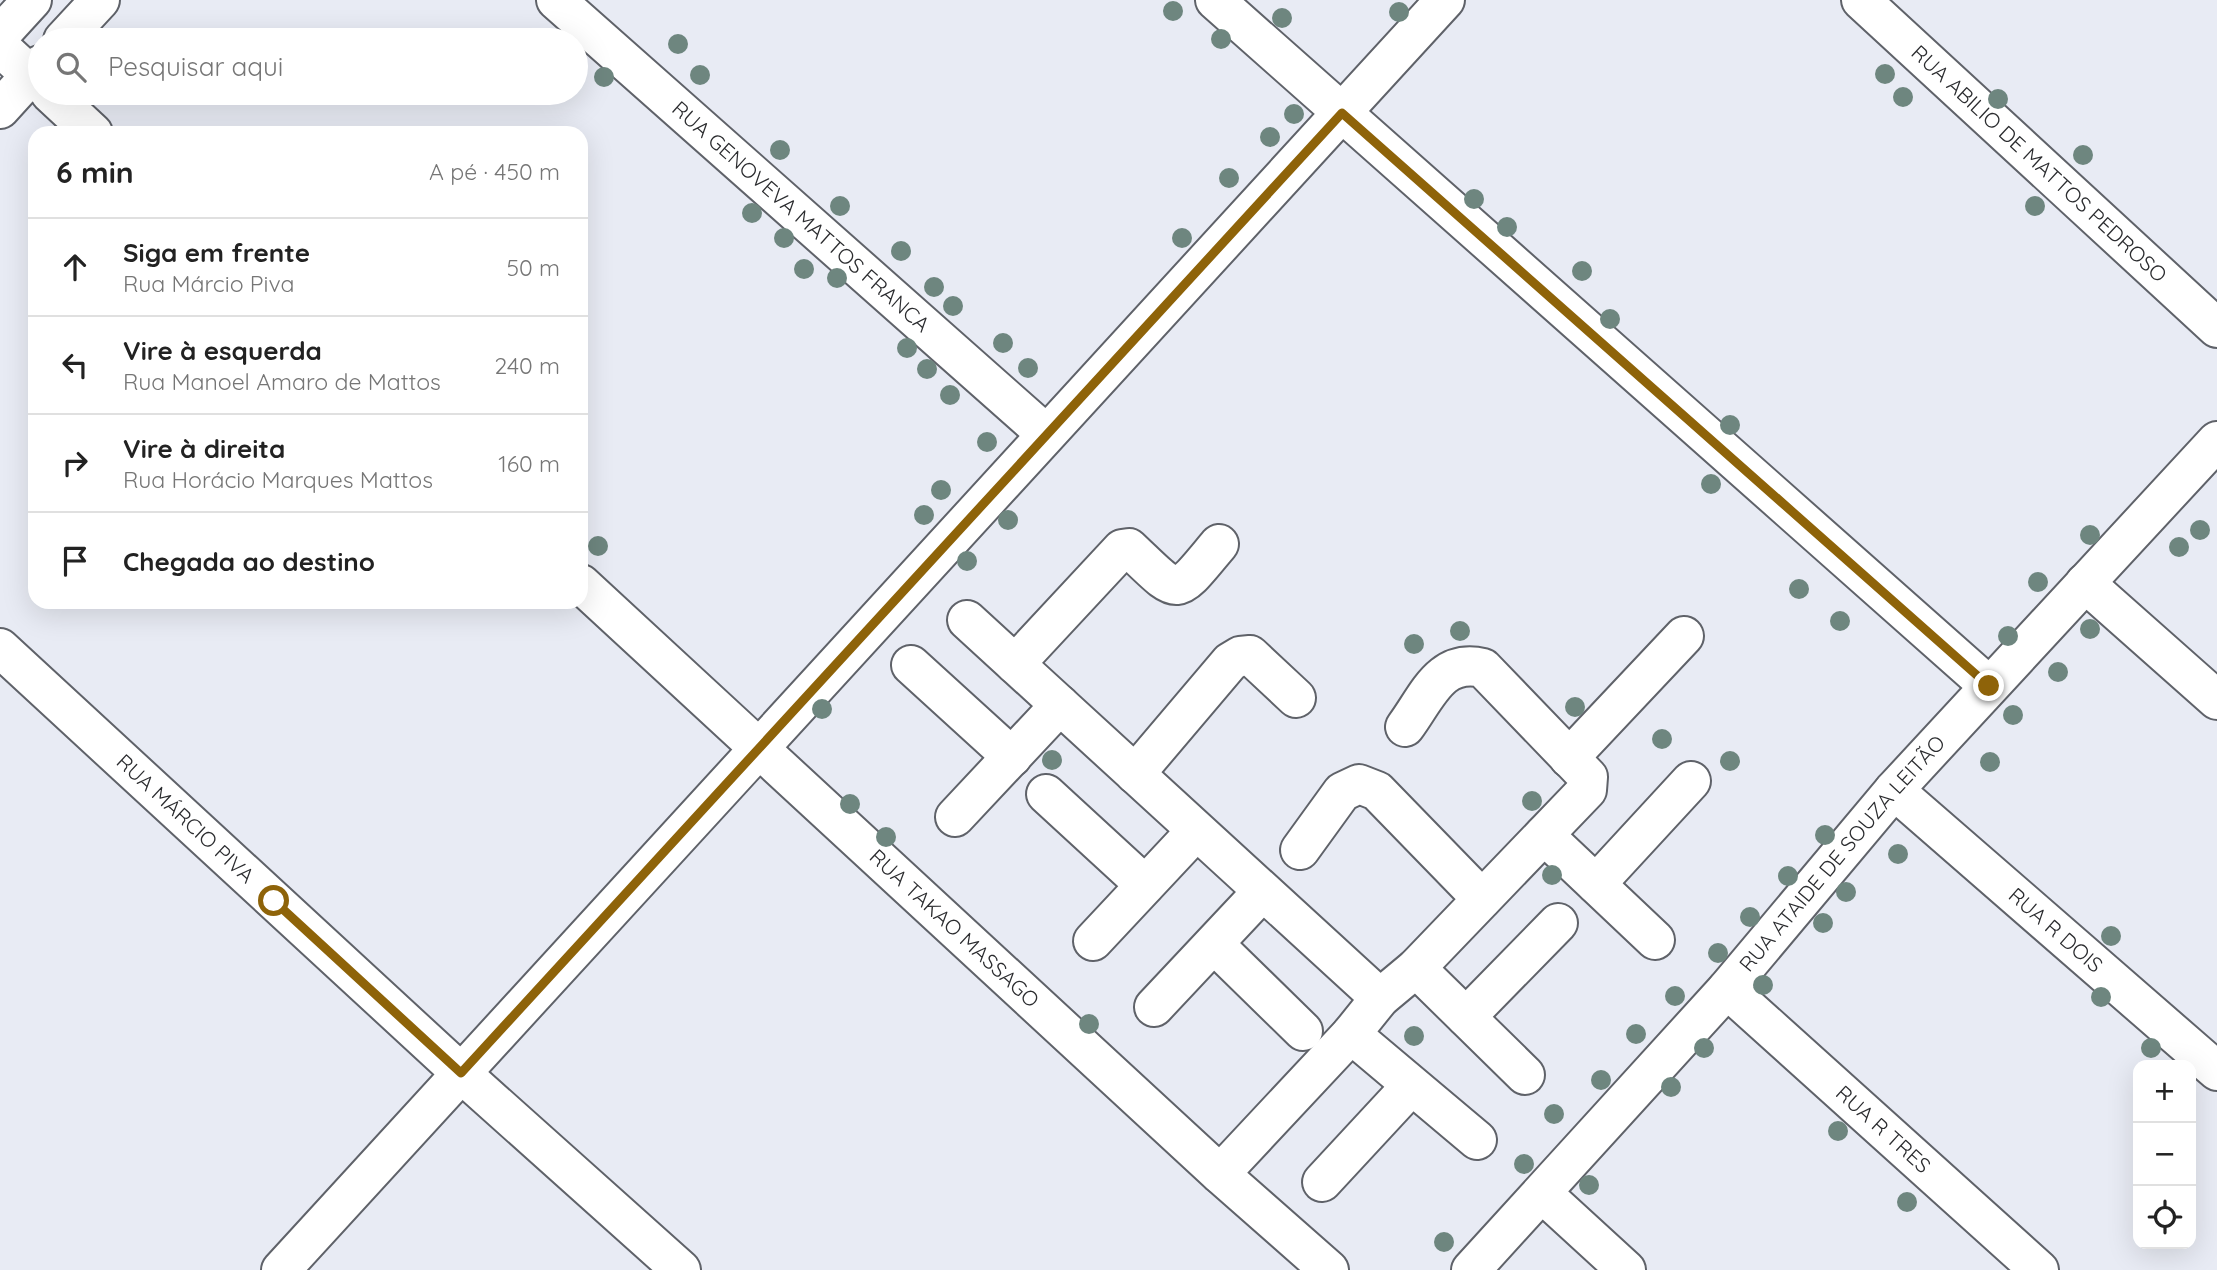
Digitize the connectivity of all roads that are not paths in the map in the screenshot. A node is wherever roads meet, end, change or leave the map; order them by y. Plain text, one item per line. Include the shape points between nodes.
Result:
1 (32, 0) edge
2 (100, 0) edge
3 (556, 0) edge
4 (1215, 0) edge
5 (1445, 0) edge
6 (1861, 0) edge
7 (74, 28) edge
8 (588, 28) edge
9 (588, 28) edge
10 (0, 35) edge
11 (0, 47) edge
12 (28, 69) edge
13 (28, 88) edge
14 (66, 105) edge
15 (0, 109) edge
16 (1342, 113) junction
17 (86, 126) edge
18 (2217, 328) edge
19 (1046, 434) junction
20 (2217, 441) edge
21 (1219, 544) dead end
22 (2085, 583) junction
23 (588, 590) edge
24 (967, 620) dead end
25 (1684, 636) dead end
26 (0, 648) edge
27 (1015, 664) junction
28 (911, 665) dead end
29 (1989, 686) junction
30 (1296, 698) dead end
31 (2217, 700) edge
32 (1060, 705) junction
33 (1405, 727) dead end
34 (759, 748) junction
35 (1012, 757) junction
36 (1569, 758) junction
37 (1135, 774) junction
38 (1691, 781) dead end
39 (1894, 790) junction
40 (1046, 794) dead end
41 (956, 817) dead end
42 (1196, 831) junction
43 (1544, 835) junction
44 (1300, 850) dead end
45 (1596, 884) junction
46 (1145, 885) junction
47 (1262, 892) junction
48 (1482, 899) junction
49 (1558, 923) dead end
50 (1655, 940) dead end
51 (1093, 941) dead end
52 (1213, 944) junction
53 (1416, 968) junction
54 (1727, 989) junction
55 (1380, 998) junction
56 (1154, 1007) dead end
57 (1466, 1017) junction
58 (1303, 1031) dead end
59 (1351, 1034) junction
60 (2217, 1071) edge
61 (461, 1073) junction
62 (1525, 1075) dead end
63 (1410, 1086) junction
64 (1477, 1140) dead end
65 (1220, 1174) junction
66 (1322, 1182) dead end
67 (1543, 1194) junction
68 (281, 1270) edge
69 (681, 1270) edge
70 (1329, 1270) edge
71 (1471, 1270) edge
72 (1626, 1270) edge
73 (2039, 1270) edge

1 - 10 street
2 - 7 street
3 - 9 street, RUA GENOVEVA MATTOS FRANCA
4 - 16 street
5 - 16 street
6 - 18 street, RUA ABILIO DE MATTOS PEDROSO
8 - 19 street, RUA GENOVEVA MATTOS FRANCA
11 - 12 street
13 - 15 street
14 - 17 street
16 - 19 street
16 - 29 street
19 - 34 street
20 - 22 street, RUA ATAIDE DE SOUZA LEITÃO
21 - 27 street via 1185,585 1175,587 1129,548 1122,549
22 - 29 street, RUA ATAIDE DE SOUZA LEITÃO
22 - 31 street
23 - 34 street, RUA TAKAO MASSAGO
24 - 27 street
25 - 36 street
26 - 61 street, RUA MÁRCIO PIVA
27 - 32 street
28 - 35 street
29 - 39 street, RUA ATAIDE DE SOUZA LEITÃO
30 - 37 street via 1251,655 1240,656
32 - 35 street
32 - 37 street
33 - 36 street via 1448,669 1466,664 1483,668
34 - 61 street
34 - 65 street, RUA TAKAO MASSAGO
35 - 41 street
36 - 43 street via 1588,777 1587,790
37 - 42 street
38 - 45 street
39 - 54 street, RUA ATAIDE DE SOUZA LEITÃO
39 - 60 street, RUA R DOIS
40 - 46 street
42 - 46 street
42 - 47 street
43 - 45 street
43 - 48 street
44 - 48 street via 1342,792 1359,784 1377,791
45 - 50 street
46 - 51 street
47 - 52 street
47 - 55 street
48 - 53 street
49 - 57 street
52 - 56 street
52 - 58 street
53 - 55 street
53 - 57 street
54 - 67 street, RUA ATAIDE DE SOUZA LEITÃO
54 - 73 street, RUA R TRES
55 - 59 street
57 - 62 street
59 - 63 street
59 - 65 street
61 - 68 street
61 - 69 street, RUA MÁRCIO PIVA
63 - 64 street
63 - 66 street
65 - 70 street, RUA TAKAO MASSAGO
67 - 71 street, RUA ATAIDE DE SOUZA LEITÃO
67 - 72 street

